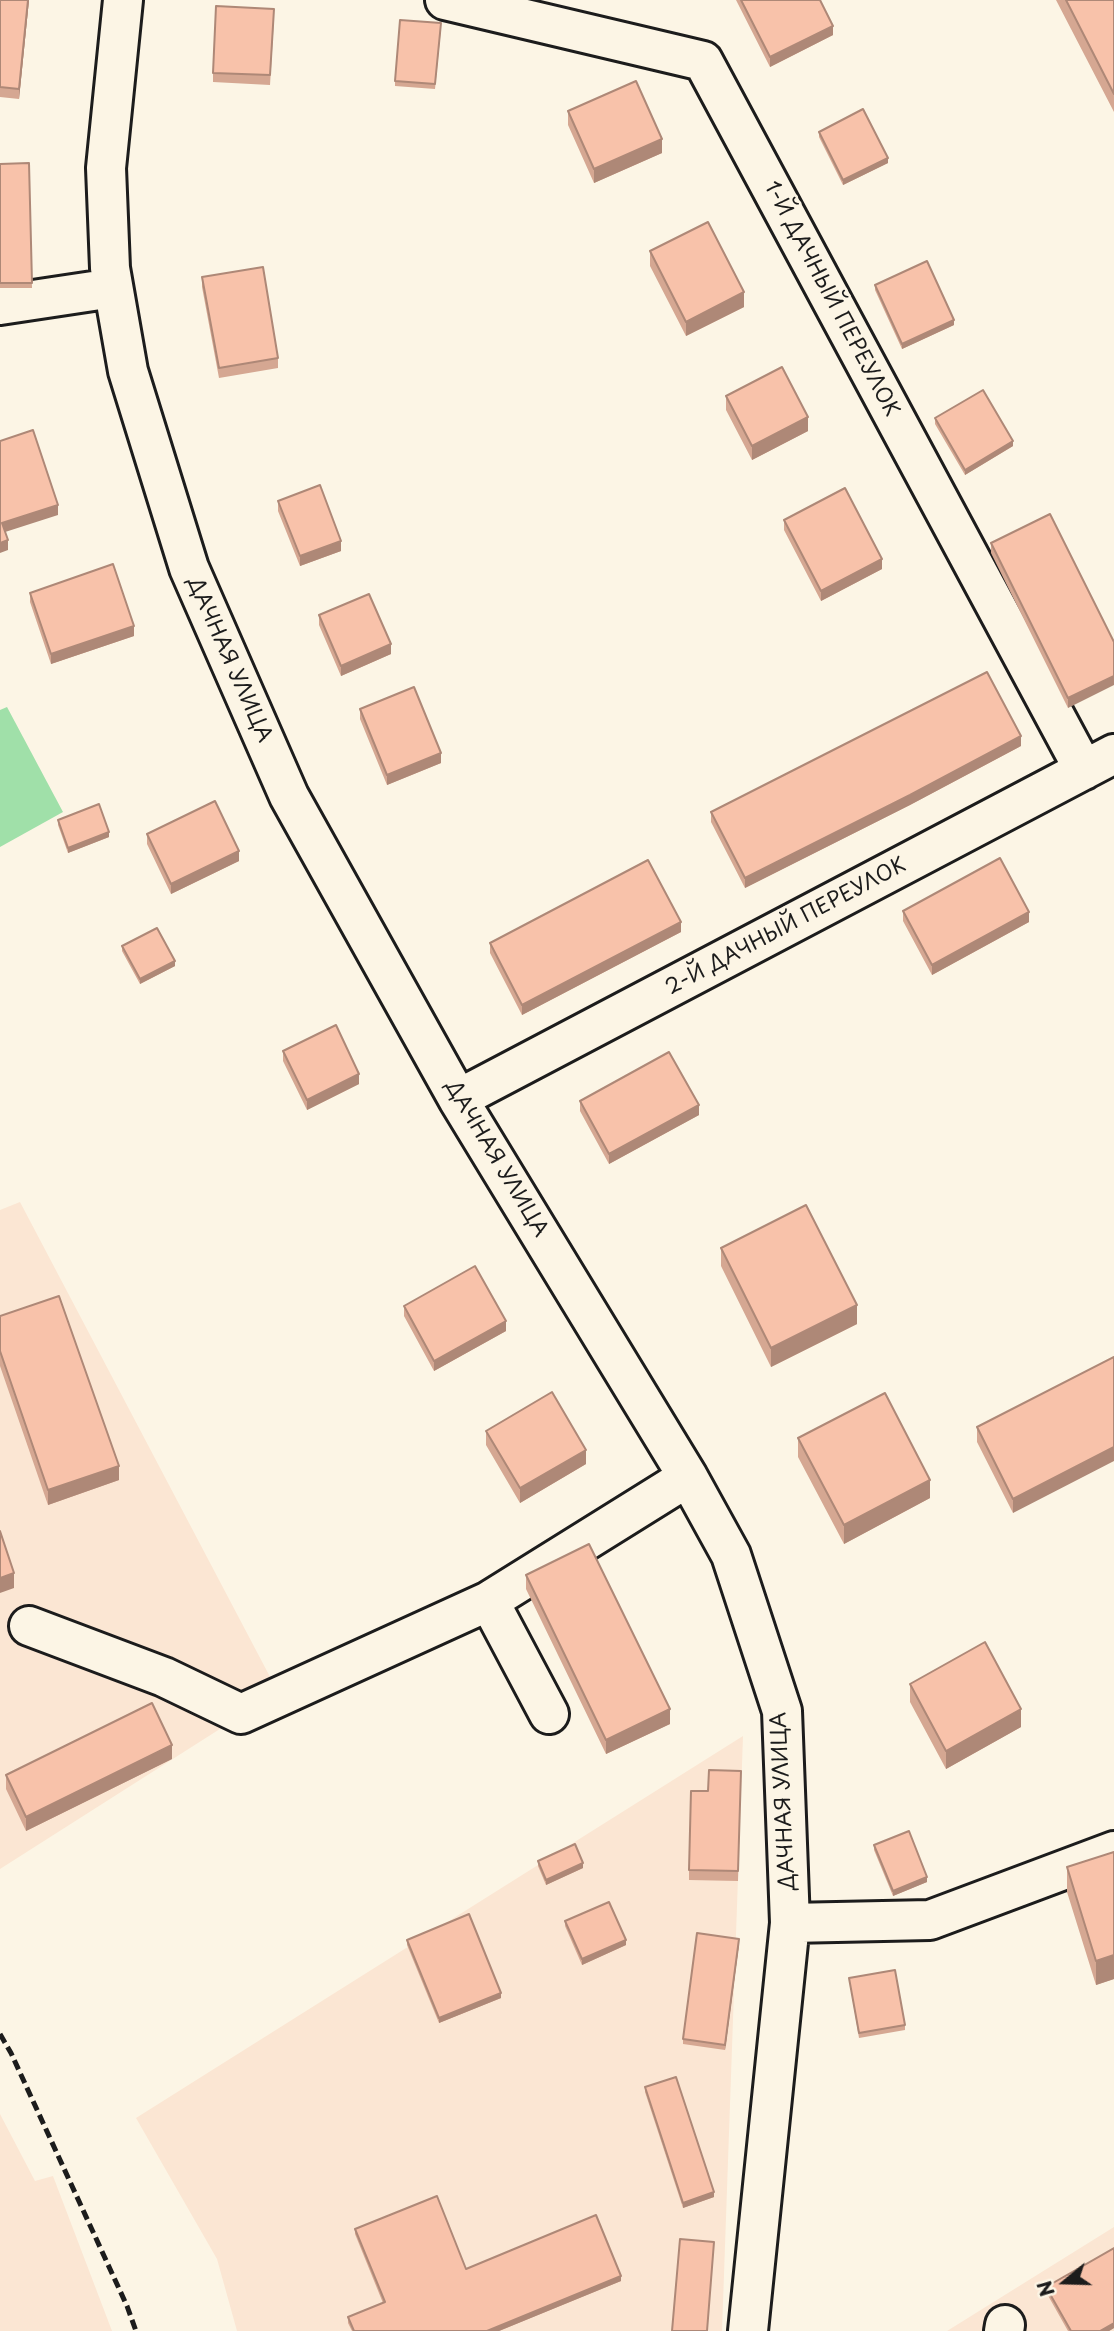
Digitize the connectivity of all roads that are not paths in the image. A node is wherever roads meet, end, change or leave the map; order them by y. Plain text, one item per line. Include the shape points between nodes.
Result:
1 (123, 0) edge
2 (445, 0) edge
3 (113, 288) junction
4 (0, 305) edge
5 (1099, 762) edge
6 (458, 1099) junction
7 (688, 1477) junction
8 (489, 1601) junction
9 (29, 1626) dead end
10 (549, 1714) dead end
11 (1114, 1851) edge
12 (790, 1923) junction
13 (748, 2331) edge

1 - 3 street, ДАЧНАЯ УЛИЦА via 106,168
2 - 5 street, 1-Й ДАЧНЫЙ ПЕРЕУЛОК via 703,61
3 - 4 street
3 - 6 street, ДАЧНАЯ УЛИЦА via 128,370 189,568 289,796
5 - 6 street, 2-Й ДАЧНЫЙ ПЕРЕУЛОК
6 - 7 street, ДАЧНАЯ УЛИЦА
7 - 8 street
7 - 12 street, ДАЧНАЯ УЛИЦА via 731,1555 782,1712
8 - 9 street via 242,1714 164,1676
8 - 10 street
11 - 12 street via 930,1920
12 - 13 street, ДАЧНАЯ УЛИЦА

